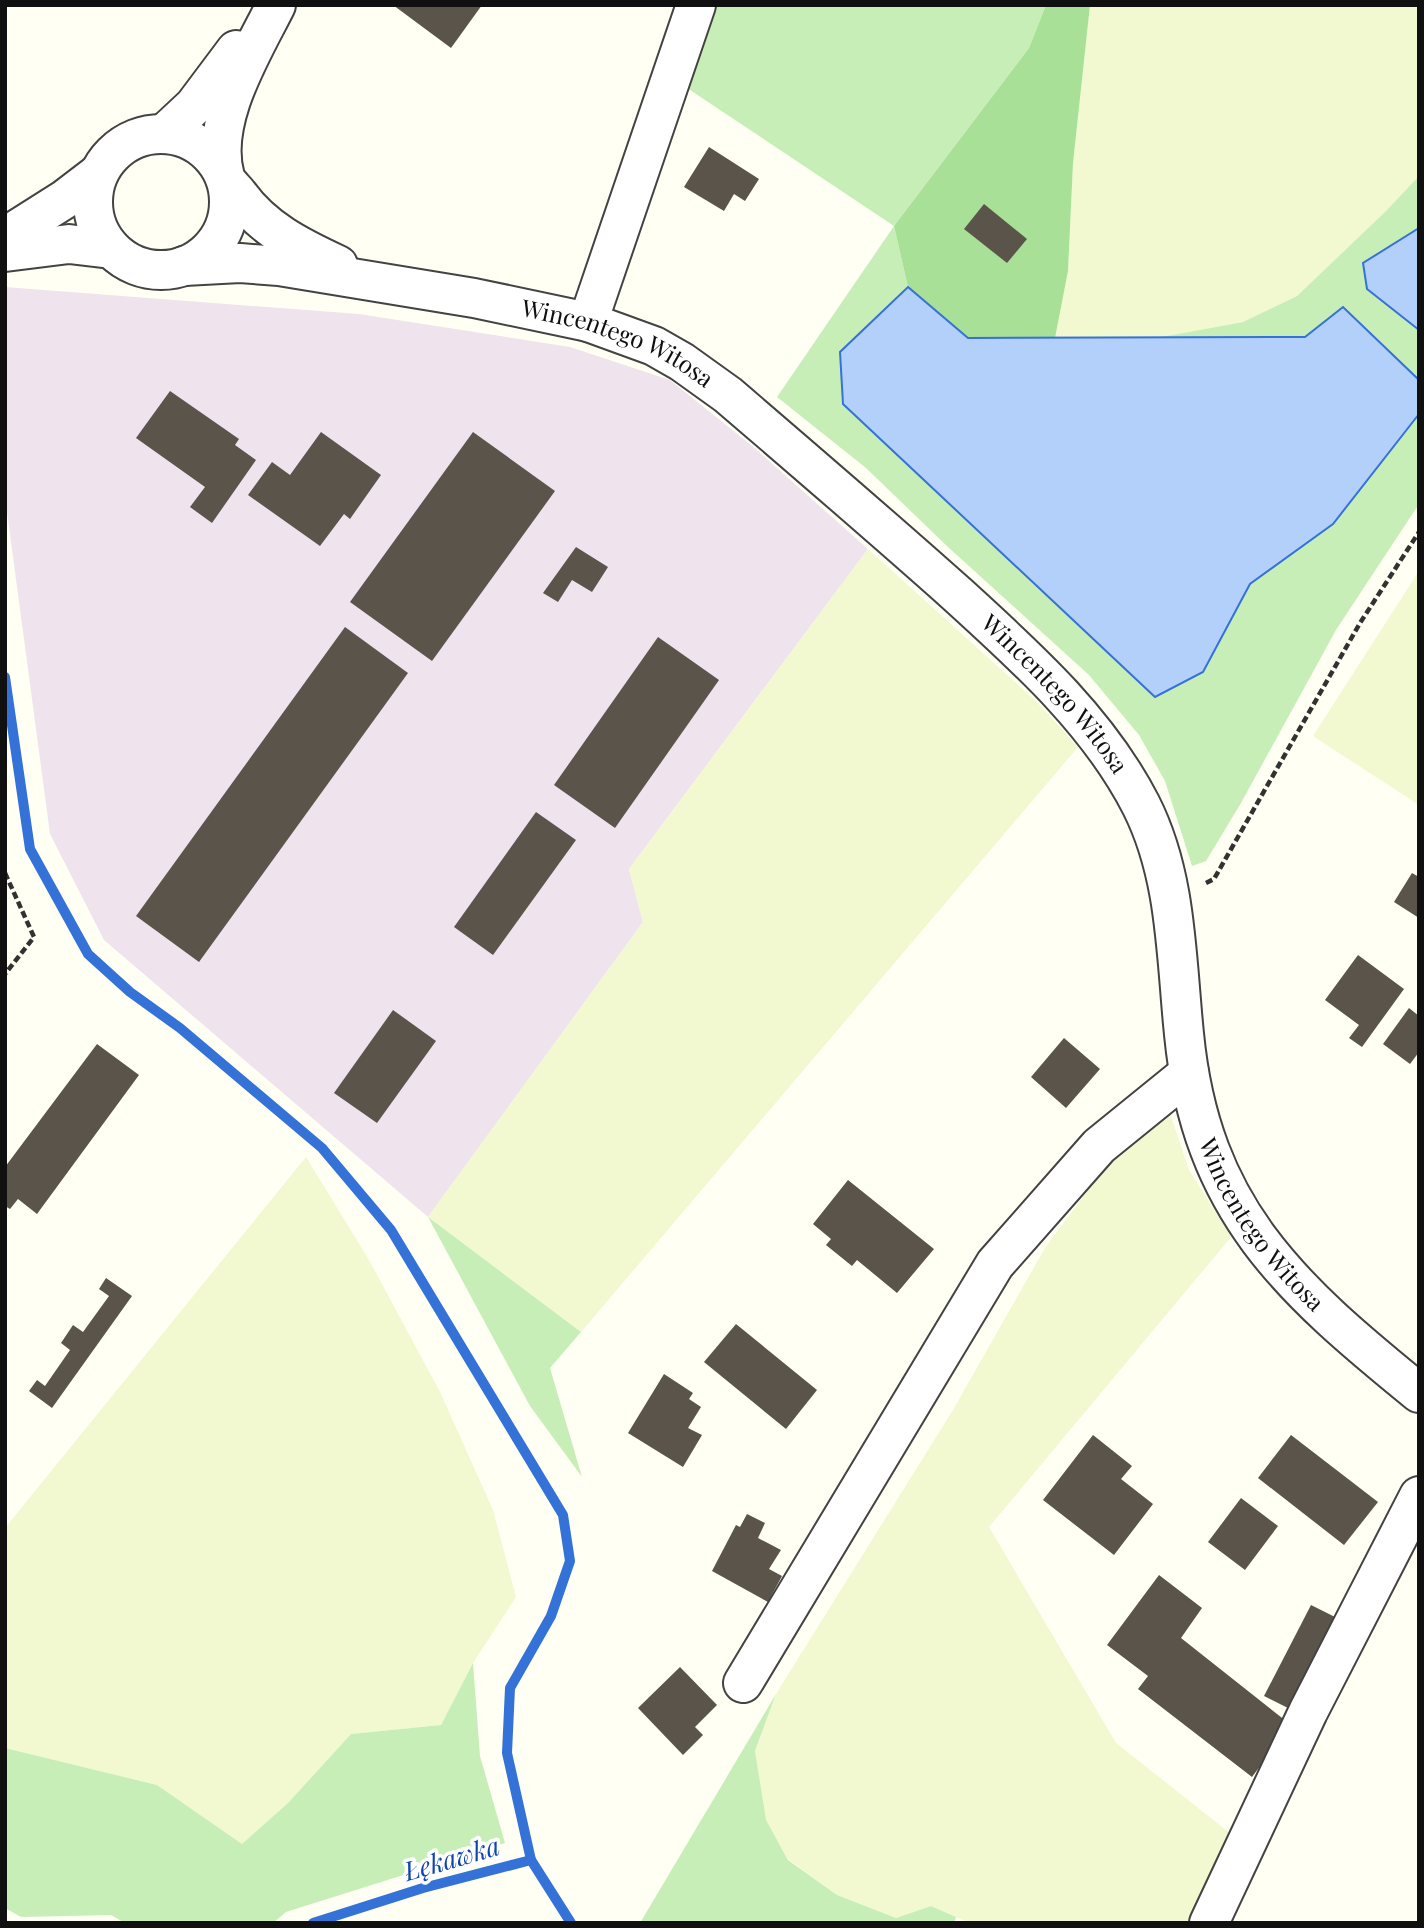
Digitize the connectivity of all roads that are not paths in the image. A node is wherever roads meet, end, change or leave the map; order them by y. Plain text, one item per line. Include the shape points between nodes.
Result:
1 (267, 5) edge
2 (276, 5) edge
3 (696, 5) edge
4 (164, 134) junction
5 (99, 173) junction
6 (226, 178) junction
7 (5, 237) edge
8 (111, 249) junction
9 (5, 252) edge
10 (184, 266) junction
11 (371, 280) junction
12 (588, 322) junction
13 (1189, 1073) junction
14 (1419, 1394) edge
15 (1419, 1496) edge
16 (743, 1684) dead end
17 (1209, 1923) edge

1 - 4 street via 194,106
2 - 6 street via 230,101 222,138
3 - 12 street
4 - 5 street via 137,138 114,151
4 - 6 street via 190,140 212,156
5 - 7 street
5 - 8 street via 92,199 94,212
6 - 10 street via 230,205 223,231 208,253
6 - 11 street, Wincentego Witosa via 253,215 270,227
8 - 9 street via 69,244
8 - 10 street via 132,265 158,270
10 - 11 street, Wincentego Witosa via 240,263
11 - 12 street, Wincentego Witosa
12 - 13 street, Wincentego Witosa via 654,346 710,381 931,571 1070,703 1128,783 1157,845 1172,903
13 - 14 street, Wincentego Witosa via 1215,1167 1247,1225 1319,1308
13 - 16 street via 1099,1146 995,1264
15 - 17 street via 1308,1712

